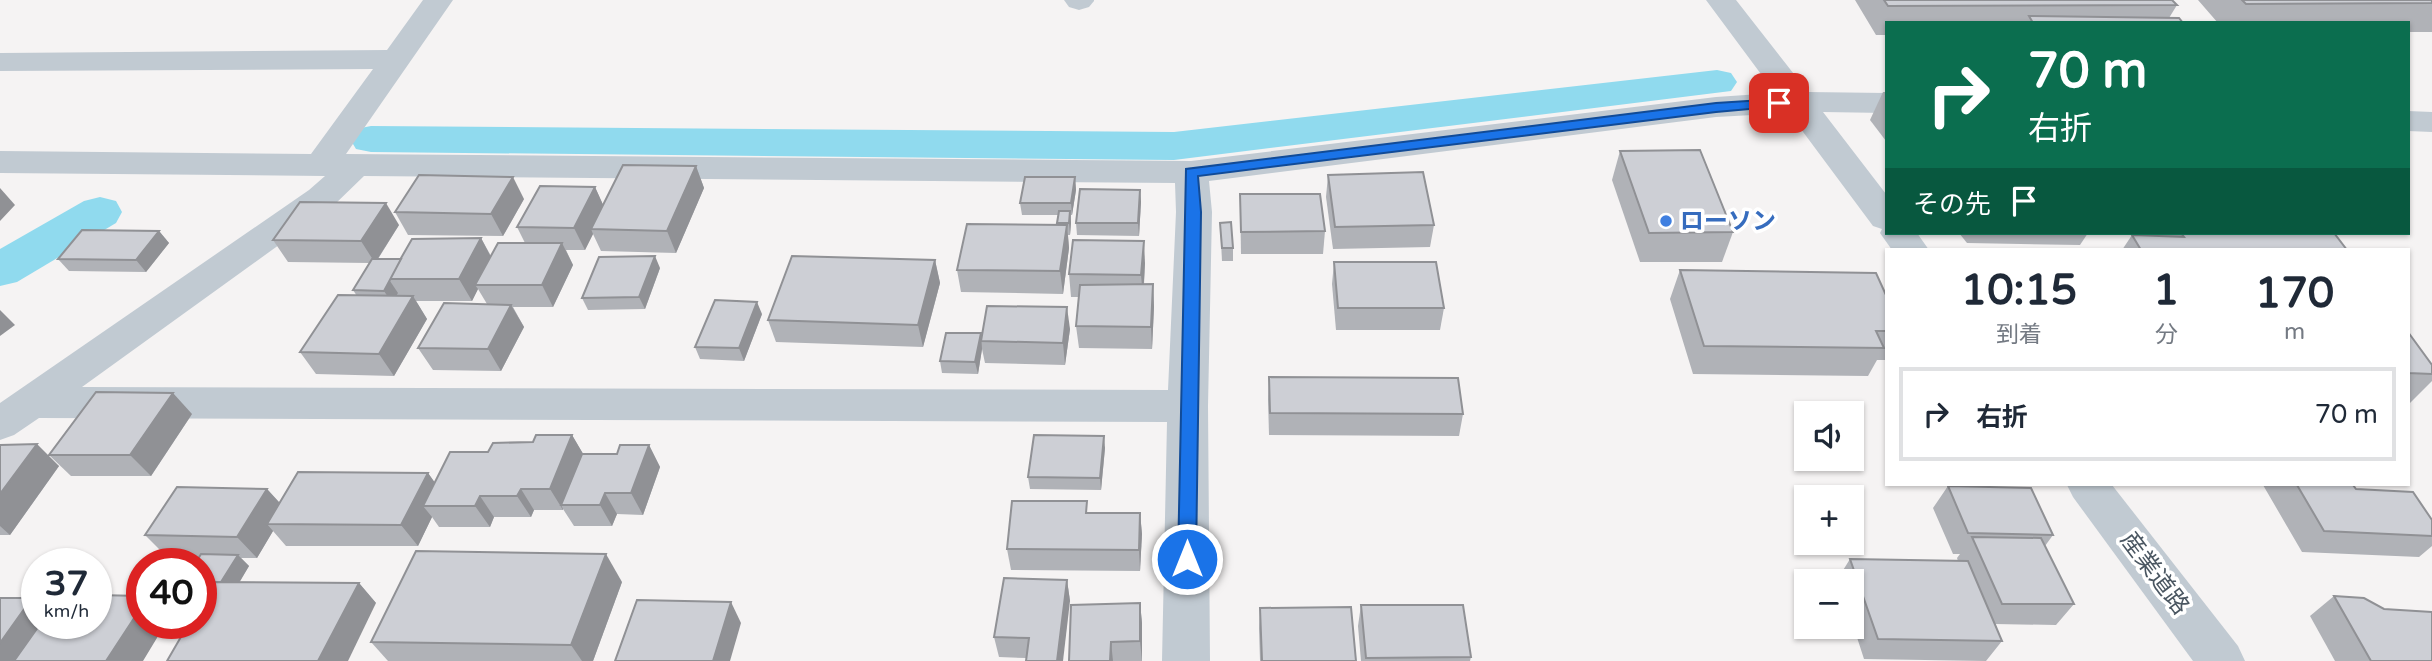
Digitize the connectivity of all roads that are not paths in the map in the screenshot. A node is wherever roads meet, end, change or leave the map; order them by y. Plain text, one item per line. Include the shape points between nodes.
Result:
1 (438, 0) edge
2 (1721, 0) edge
3 (396, 59) junction
4 (0, 62) edge
5 (1799, 102) junction
6 (1885, 103) edge
7 (2410, 121) edge
8 (2432, 122) edge
9 (0, 162) edge
10 (338, 164) junction
11 (1191, 172) junction
12 (1885, 217) edge
13 (32, 402) junction
14 (1188, 406) junction
15 (0, 424) edge
16 (2089, 486) edge
17 (1186, 661) edge
18 (2221, 661) edge

1 - 3 street
2 - 5 street
3 - 4 street
3 - 10 street
5 - 6 street
5 - 11 street via 1716,107
5 - 12 street
7 - 8 street
9 - 10 street
10 - 11 street
10 - 13 street via 346,176 321,198
11 - 14 street via 1194,212
13 - 14 street
13 - 15 street
14 - 17 street
16 - 18 street, 産業道路

